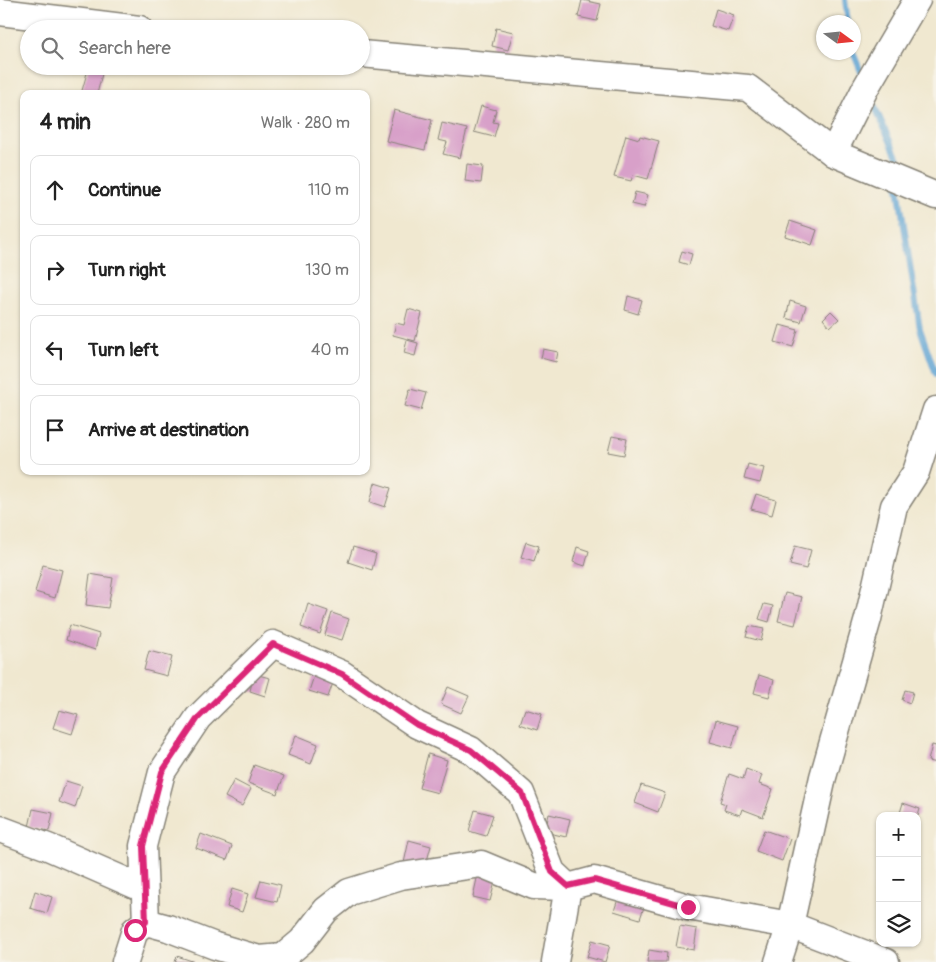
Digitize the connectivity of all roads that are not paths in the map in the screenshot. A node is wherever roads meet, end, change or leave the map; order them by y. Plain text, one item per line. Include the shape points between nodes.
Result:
1 (917, 0) edge
2 (0, 12) edge
3 (65, 20) edge
4 (370, 55) edge
5 (833, 153) junction
6 (936, 196) edge
7 (936, 410) edge
8 (0, 829) edge
9 (568, 886) junction
10 (144, 888) junction
11 (146, 922) junction
12 (790, 925) junction
13 (290, 960) edge
14 (125, 962) edge
15 (555, 962) edge
16 (778, 962) edge
17 (886, 962) edge

1 - 5 street via 866,87
2 - 3 street
4 - 5 street via 748,88
5 - 6 street
7 - 12 street via 916,472 894,506 868,619 823,777
8 - 10 street
9 - 10 street via 552,872 522,793 471,750 417,725 342,674 273,644 198,718 162,772 143,846
9 - 12 street via 594,880 688,907
9 - 13 street via 534,886 480,864 401,876 349,892 326,910
9 - 15 street
10 - 11 street
11 - 13 street via 259,959
11 - 14 street via 135,930
12 - 16 street
12 - 17 street

